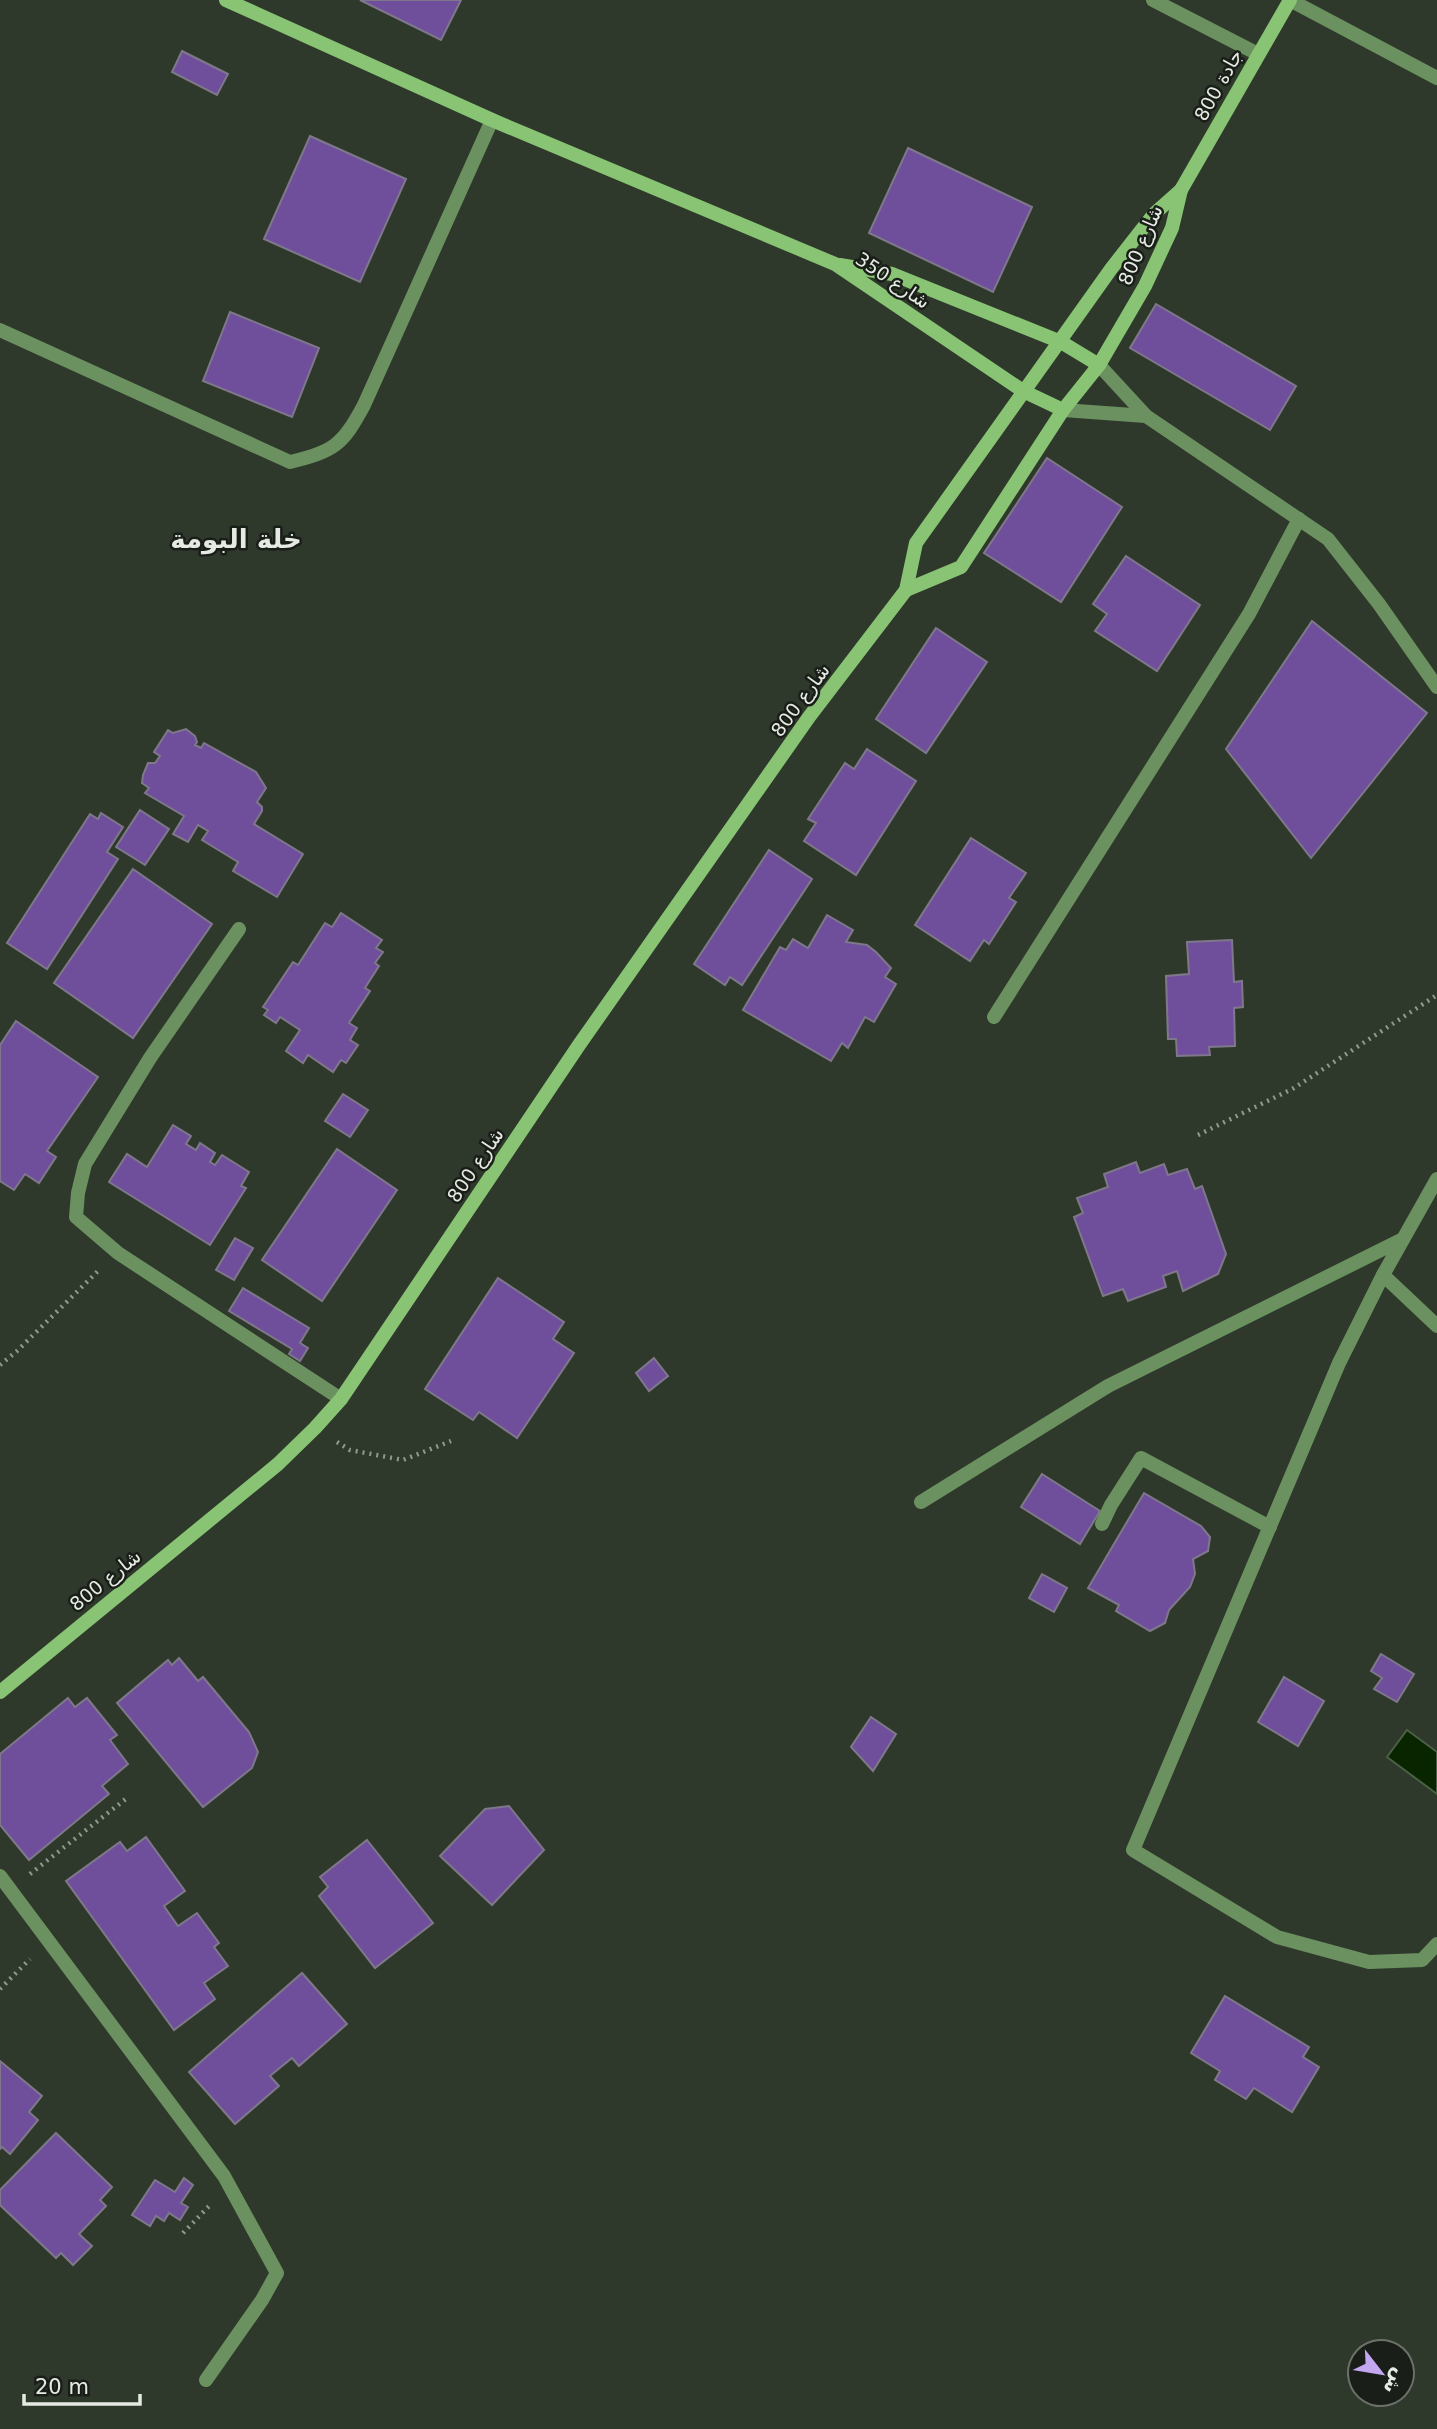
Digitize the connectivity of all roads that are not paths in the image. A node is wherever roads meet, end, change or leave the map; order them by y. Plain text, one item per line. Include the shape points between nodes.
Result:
1 (226, 0) edge
2 (1153, 0) edge
3 (1290, 0) edge
4 (1258, 54) junction
5 (1437, 78) edge
6 (492, 120) junction
7 (1181, 190) junction
8 (835, 264) junction
9 (0, 330) edge
10 (1060, 342) junction
11 (1099, 365) junction
12 (1023, 391) junction
13 (1063, 410) junction
14 (1146, 416) junction
15 (1299, 519) junction
16 (906, 590) junction
17 (1437, 687) edge
18 (239, 929) dead end
19 (994, 1017) dead end
20 (1437, 1179) edge
21 (1403, 1239) junction
22 (1383, 1275) junction
23 (1437, 1326) edge
24 (341, 1399) junction
25 (921, 1502) dead end
26 (1102, 1524) dead end
27 (1270, 1527) junction
28 (0, 1692) edge
29 (0, 1876) edge
30 (1437, 1944) edge
31 (206, 2379) dead end

1 - 6 main road
2 - 4 street
3 - 4 main road, جادة 800
3 - 5 street
4 - 7 main road, جادة 800
6 - 8 main road
6 - 9 street via 364,405 352,428 331,450 290,462
7 - 10 main road, شارع 800 via 1154,214
7 - 11 main road, شارع 800 via 1172,228 1145,286
8 - 10 main road, شارع 350 via 892,274
8 - 12 main road, شارع 350
10 - 11 main road, شارع 350
10 - 12 main road, شارع 800
11 - 13 main road, شارع 800
11 - 14 street
12 - 13 main road, شارع 350
12 - 16 main road, شارع 800 via 916,543
13 - 14 street
13 - 16 main road, شارع 800 via 961,567
14 - 15 street
15 - 17 street via 1328,540
15 - 19 street via 1249,614
16 - 24 main road, شارع 800 via 809,717 579,1045
18 - 24 street via 150,1058 85,1164 76,1217 118,1253
20 - 21 street
21 - 22 street
21 - 25 street via 1108,1386
22 - 23 street
22 - 27 street via 1339,1363
24 - 28 main road, شارع 800 via 278,1464
26 - 27 street via 1141,1458
27 - 30 street via 1133,1850 1277,1937 1369,1962 1422,1961
29 - 31 street via 230,2186 277,2273

